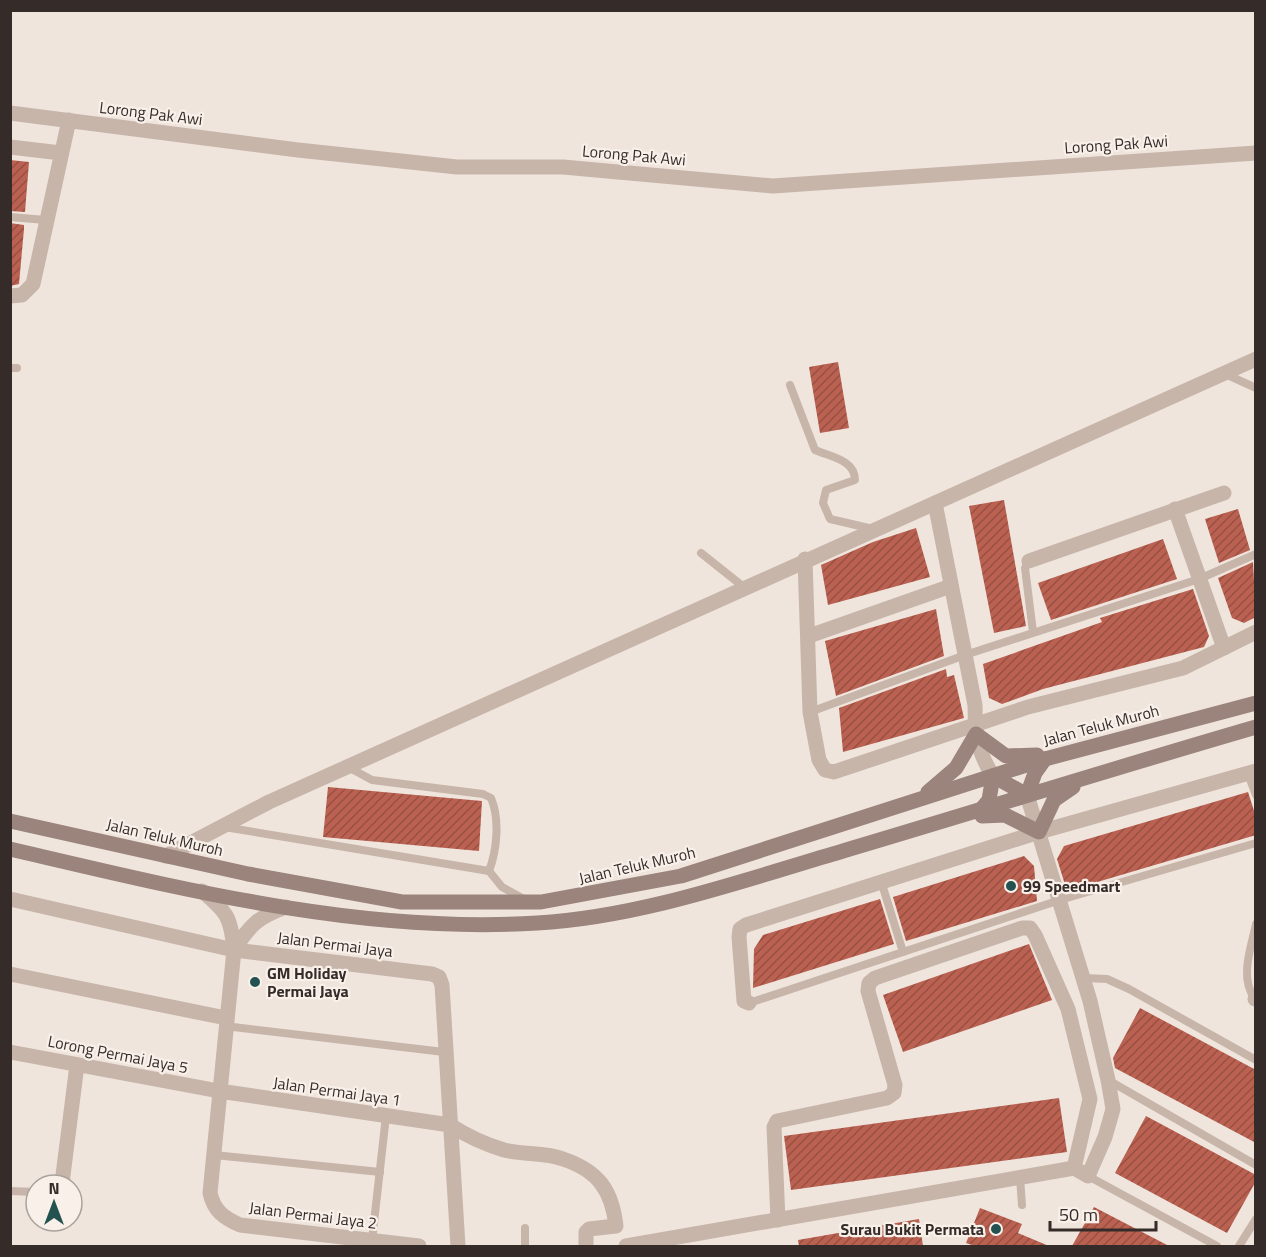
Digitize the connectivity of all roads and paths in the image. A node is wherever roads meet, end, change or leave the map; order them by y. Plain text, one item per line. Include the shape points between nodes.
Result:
1 (10, 113) edge
2 (69, 120) junction
3 (10, 147) edge
4 (61, 153) junction
5 (1256, 153) edge
6 (10, 217) edge
7 (46, 220) junction
8 (10, 296) edge
9 (1256, 359) edge
10 (1223, 373) junction
11 (790, 385) dead end
12 (1256, 388) edge
13 (1224, 493) dead end
14 (935, 503) junction
15 (1175, 509) junction
16 (873, 530) junction
17 (701, 553) dead end
18 (1256, 554) edge
19 (805, 559) junction
20 (1029, 561) joint
21 (1199, 579) junction
22 (951, 586) junction
23 (745, 588) junction
24 (1033, 632) junction
25 (1256, 632) edge
26 (809, 636) junction
27 (1224, 648) junction
28 (965, 655) junction
29 (1256, 703) edge
30 (810, 712) junction
31 (1256, 727) edge
32 (975, 730) junction
33 (1066, 753) junction
34 (1045, 759) junction
35 (348, 767) junction
36 (1108, 770) junction
37 (1252, 772) edge
38 (993, 776) junction
39 (1027, 795) junction
40 (1256, 795) edge
41 (913, 802) junction
42 (980, 811) junction
43 (952, 820) junction
44 (10, 821) edge
45 (221, 826) junction
46 (1039, 832) junction
47 (1256, 843) edge
48 (10, 849) edge
49 (166, 856) junction
50 (489, 871) junction
51 (881, 881) junction
52 (201, 890) junction
53 (10, 899) edge
54 (1060, 900) junction
55 (541, 902) junction
56 (286, 906) junction
57 (1256, 924) edge
58 (234, 950) junction
59 (903, 952) junction
60 (10, 974) edge
61 (1084, 978) junction
62 (1256, 999) edge
63 (749, 1003) joint
64 (226, 1022) junction
65 (10, 1052) edge
66 (444, 1052) junction
67 (1256, 1060) edge
68 (77, 1065) junction
69 (1108, 1080) junction
70 (219, 1091) junction
71 (386, 1116) junction
72 (450, 1125) junction
73 (214, 1155) junction
74 (1256, 1165) edge
75 (1074, 1168) junction
76 (380, 1172) junction
77 (63, 1173) edge
78 (1088, 1176) junction
79 (1020, 1178) junction
80 (1022, 1205) dead end
81 (778, 1220) junction
82 (1256, 1220) edge
83 (616, 1226) junction
84 (525, 1228) dead end
85 (586, 1239) edge
86 (367, 1242) edge
87 (419, 1246) edge
88 (458, 1246) edge
89 (525, 1246) edge
90 (626, 1246) edge
91 (1217, 1246) edge
92 (1239, 1246) edge

1 - 2 street, Lorong Pak Awi
2 - 4 street
2 - 5 street, Lorong Pak Awi via 457,167 563,167 773,186
3 - 4 street
4 - 7 street
6 - 7 lane
7 - 8 street via 33,284 22,295
9 - 10 street
10 - 12 lane
10 - 14 street
11 - 16 lane via 815,450 851,465 855,472 855,480 826,490 824,502 830,519
13 - 15 street
14 - 16 street
14 - 22 street
15 - 20 street
15 - 21 street
16 - 19 street
17 - 23 lane
18 - 21 lane
19 - 23 street
19 - 26 street
20 - 24 lane via 1025,568
21 - 24 lane
21 - 27 street
22 - 26 street
22 - 28 street
23 - 35 street
24 - 28 lane
25 - 27 street
26 - 30 street
27 - 32 street via 1183,668 1028,706
28 - 30 lane
28 - 32 street via 975,705
29 - 33 main road, Jalan Teluk Muroh
30 - 32 street via 819,760 825,770 834,772
31 - 36 main road
32 - 33 main road via 1005,756
32 - 38 street via 980,752
32 - 41 main road via 956,768
33 - 34 main road, Jalan Teluk Muroh
34 - 38 main road, Jalan Teluk Muroh
34 - 39 main road
35 - 45 street
35 - 50 lane via 372,780 491,798 496,853
36 - 39 main road
36 - 46 main road via 1054,800
37 - 40 lane
37 - 46 street
38 - 39 main road
38 - 41 main road, Jalan Teluk Muroh
38 - 42 main road via 989,800
39 - 42 main road
39 - 46 street
41 - 55 main road, Jalan Teluk Muroh via 681,876
42 - 43 main road
43 - 46 main road via 1005,815
43 - 56 main road via 698,893 539,923 429,924 347,917
44 - 49 main road, Jalan Teluk Muroh
45 - 49 street
45 - 50 lane
46 - 51 street
46 - 54 street
47 - 54 lane
48 - 52 main road
49 - 55 main road, Jalan Teluk Muroh via 402,902
50 - 55 lane via 511,893
51 - 59 lane
51 - 63 street via 740,929 744,1001
52 - 56 main road
52 - 58 street via 225,910 232,923
53 - 58 street, Jalan Permai Jaya
54 - 59 lane
54 - 61 street
56 - 58 street via 248,928
57 - 62 lane via 1247,979 1248,989
58 - 64 street
58 - 66 street, Jalan Permai Jaya via 439,977
59 - 63 lane
60 - 64 street
61 - 67 lane via 1107,979 1129,989
61 - 69 street
64 - 66 lane
64 - 70 street
65 - 68 street, Lorong Permai Jaya 5
66 - 72 street
68 - 70 street, Lorong Permai Jaya 5
68 - 77 street
69 - 74 lane
69 - 78 street via 1113,1109 1106,1137
70 - 71 street, Jalan Permai Jaya 1
70 - 73 street
71 - 72 street, Jalan Permai Jaya 1
71 - 76 lane
72 - 83 street via 469,1137 505,1150 563,1158 589,1172 609,1192
72 - 88 street
73 - 76 lane
73 - 86 street, Jalan Permai Jaya 2 via 210,1193 212,1202 227,1219 240,1225
75 - 78 street
75 - 79 street
75 - 81 street via 1090,1099 1068,1009 1035,935 1030,928 1022,928 869,983 894,1093 887,1098 777,1121 774,1127
76 - 86 lane
78 - 91 lane
79 - 80 lane
79 - 81 street
81 - 90 street
82 - 92 lane
83 - 85 street via 595,1227
83 - 90 street
84 - 89 lane
86 - 87 street, Jalan Permai Jaya 2

